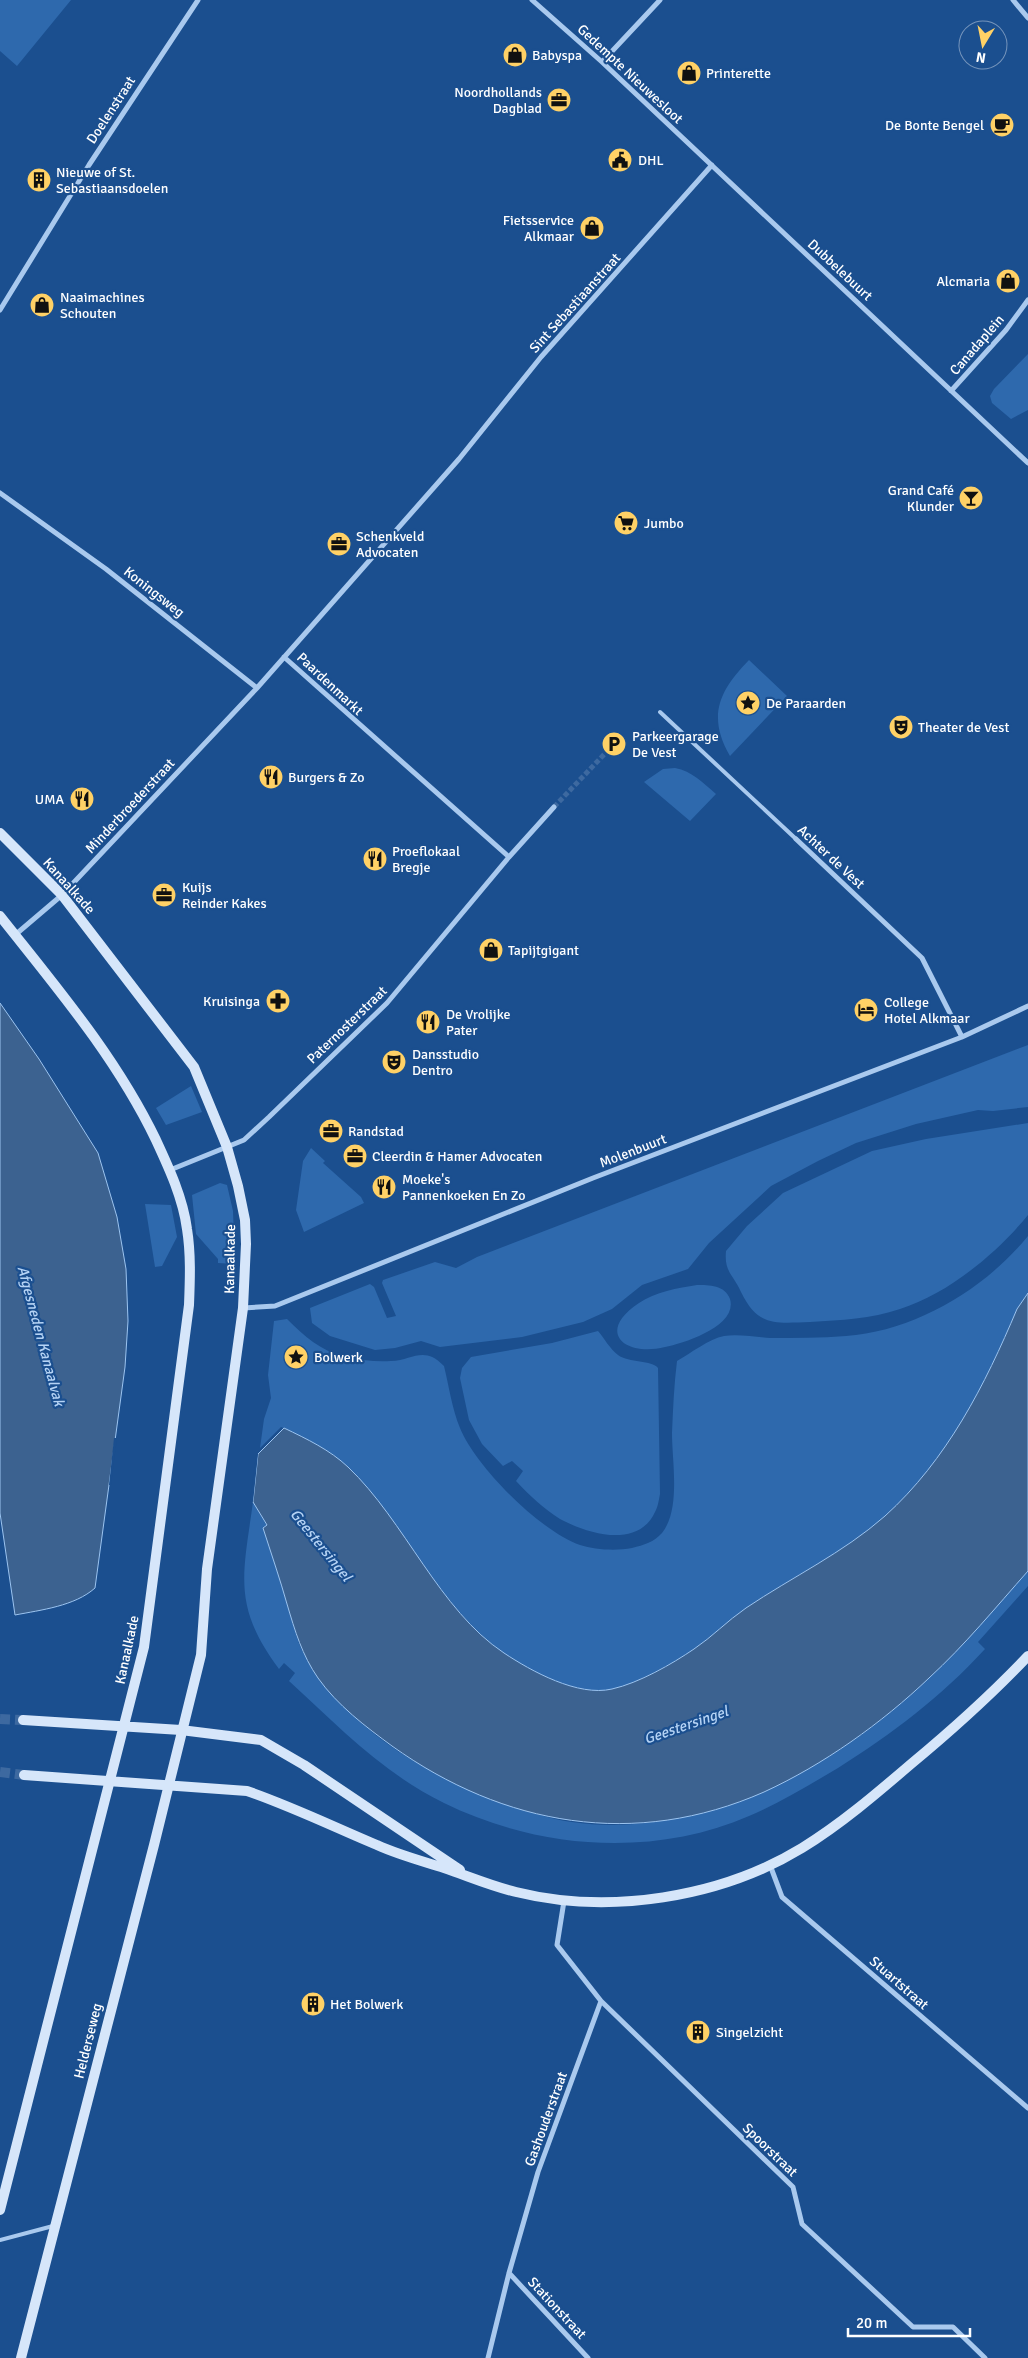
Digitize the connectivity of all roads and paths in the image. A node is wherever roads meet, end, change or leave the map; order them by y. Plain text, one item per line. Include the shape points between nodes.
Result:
1 (198, 0) edge
2 (532, 0) edge
3 (660, 0) edge
4 (1013, 0) edge
5 (1028, 18) edge
6 (602, 62) junction
7 (712, 166) junction
8 (1028, 300) edge
9 (0, 310) edge
10 (951, 391) junction
11 (458, 459) joint
12 (1028, 463) edge
13 (0, 493) edge
14 (284, 657) junction
15 (257, 688) junction
16 (660, 712) dead end
17 (554, 807) tunnel mouth
18 (0, 833) edge
19 (796, 840) joint
20 (509, 857) junction
21 (62, 895) junction
22 (0, 916) edge
23 (15, 935) junction
24 (1028, 1006) edge
25 (962, 1037) junction
26 (227, 1147) junction
27 (170, 1170) junction
28 (243, 1308) junction
29 (1028, 1656) edge
30 (23, 1720) tunnel mouth
31 (123, 1726) junction
32 (181, 1730) junction
33 (24, 1775) tunnel mouth
34 (110, 1782) junction
35 (169, 1786) junction
36 (770, 1865) junction
37 (471, 1877) junction
38 (564, 1901) junction
39 (601, 2001) junction
40 (1028, 2108) edge
41 (0, 2210) edge
42 (55, 2225) junction
43 (0, 2240) edge
44 (509, 2272) junction
45 (21, 2358) edge
46 (488, 2358) edge
47 (588, 2358) edge
48 (985, 2358) edge

1 - 9 street, Doelenstraat via 89,164
2 - 6 street, Gedempte Nieuwesloot
3 - 6 street
4 - 5 street
6 - 7 street, Gedempte Nieuwesloot
7 - 10 street, Dubbelebuurt
7 - 11 street, Sint Sebastiaanstraat via 541,357
8 - 10 street, Canadaplein via 1006,330
10 - 12 street, Canadaplein
11 - 14 street, Paardenmarkt
13 - 15 street, Koningsweg via 106,569
14 - 15 street
14 - 20 street, Paardenmarkt
15 - 21 street, Minderbroederstraat
16 - 19 lane, Achter de Vest
17 - 20 street
18 - 21 main road, Kanaalkade
19 - 25 street, Achter de Vest via 922,958
20 - 26 street, Paternosterstraat via 387,1003 244,1140
21 - 23 street, Minderbroederstraat
21 - 26 main road, Kanaalkade via 194,1066
22 - 23 main road, Kanaalkade
23 - 27 main road, Kanaalkade via 98,1040 137,1101
24 - 25 street, Molenbuurt
25 - 28 street, Molenbuurt via 593,1178 275,1306
26 - 27 street, Paternosterstraat
26 - 28 main road, Kanaalkade via 245,1220
27 - 31 main road, Kanaalkade via 187,1228 189,1305 144,1647
28 - 32 main road, Kanaalkade via 207,1569 201,1655
29 - 36 main road via 970,1715 875,1794 802,1848
30 - 31 main road
31 - 32 main road
31 - 34 main road
32 - 35 main road, Helderseweg
32 - 37 main road via 261,1740 304,1765
33 - 34 main road
34 - 35 main road
34 - 41 main road
35 - 37 main road via 246,1790 380,1847
35 - 42 main road, Helderseweg
36 - 38 main road via 722,1884 668,1897
36 - 40 street, Stuartstraat via 782,1898
37 - 38 main road via 518,1892
38 - 39 street via 557,1945
39 - 44 street, Gashouderstraat via 538,2172
39 - 48 street, Spoorstraat via 793,2187 802,2224 913,2326 953,2327
42 - 43 lane
42 - 45 main road, Helderseweg
44 - 46 street, Gashouderstraat
44 - 47 street, Stationstraat

